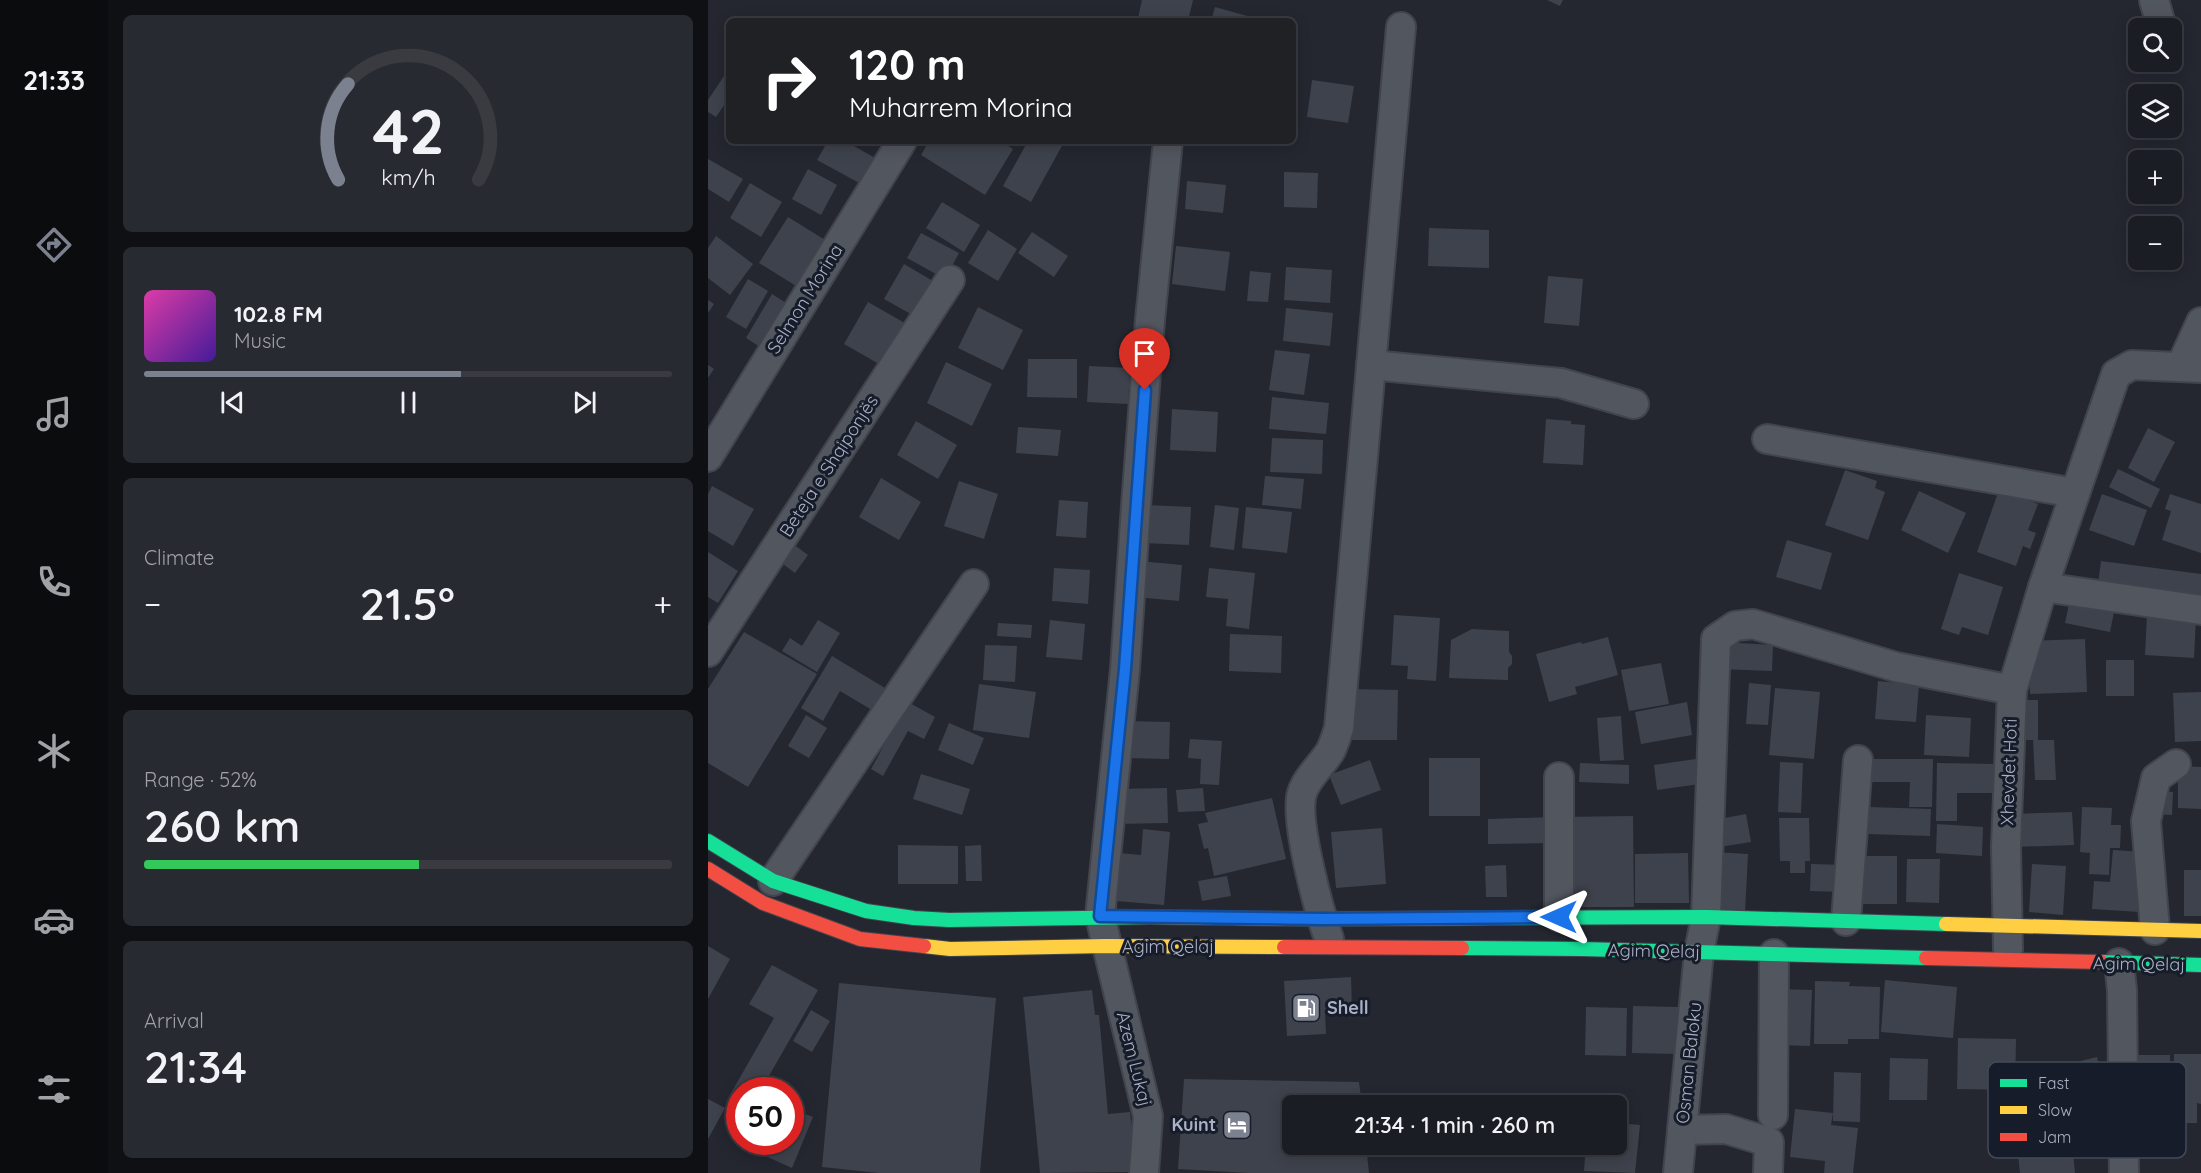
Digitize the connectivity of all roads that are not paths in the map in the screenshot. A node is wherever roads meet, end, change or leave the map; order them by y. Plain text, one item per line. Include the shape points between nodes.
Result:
1 (2154, 0) edge
2 (2159, 18) edge
3 (1401, 27) dead end
4 (900, 144) edge
5 (1168, 144) edge
6 (950, 280) dead end
7 (2201, 322) edge
8 (1371, 365) junction
9 (2191, 367) edge
10 (1634, 404) dead end
11 (1767, 439) dead end
12 (708, 458) edge
13 (2076, 493) junction
14 (974, 584) dead end
15 (2043, 587) junction
16 (2201, 610) edge
17 (708, 652) edge
18 (2012, 690) junction
19 (1858, 760) dead end
20 (2176, 764) dead end
21 (1559, 777) dead end
22 (708, 842) edge
23 (708, 869) edge
24 (773, 881) junction
25 (1100, 916) junction
26 (1559, 917) junction
27 (1706, 917) junction
28 (1322, 919) junction
29 (1846, 921) junction
30 (2008, 927) junction
31 (2155, 930) junction
32 (2201, 931) edge
33 (1611, 934) junction
34 (1106, 946) junction
35 (1332, 948) junction
36 (1699, 952) junction
37 (1774, 954) junction
38 (2008, 960) junction
39 (2119, 963) junction
40 (2201, 965) edge
41 (2123, 1062) edge
42 (1773, 1115) dead end
43 (1682, 1130) junction
44 (2124, 1158) edge
45 (1144, 1173) edge
46 (1678, 1173) edge
47 (1768, 1173) edge
48 (2124, 1173) edge

1 - 2 street
3 - 8 street
4 - 12 street, Selmon Morina
5 - 25 street, Azem Lukaj via 1150,320 1125,669
6 - 17 street, Beteja e Shqiponjës
7 - 9 street
8 - 10 street via 1561,383
8 - 28 street via 1340,728 1331,750 1302,792 1306,848
9 - 13 street, Xhevdet Hoti via 2132,365 2116,374
11 - 13 street
13 - 15 street, Xhevdet Hoti
14 - 24 street
15 - 16 street
15 - 18 street, Xhevdet Hoti
18 - 27 street, Osman Baloku via 1896,667 1754,624 1735,626 1716,639
18 - 30 street, Xhevdet Hoti via 2006,847
19 - 29 street
20 - 31 street, Agim Qelaj via 2156,778 2146,821
21 - 26 street
22 - 24 main road, Agim Qelaj
23 - 34 main road, Agim Qelaj via 763,903 860,939 950,949
24 - 25 main road, Agim Qelaj via 866,911 914,918
25 - 28 main road, Agim Qelaj
25 - 34 street, Azem Lukaj
26 - 28 main road, Agim Qelaj
26 - 33 main road, Agim Qelaj
27 - 29 main road, Agim Qelaj
27 - 33 main road, Agim Qelaj
27 - 36 street, Osman Baloku
28 - 35 street
29 - 30 main road, Agim Qelaj
30 - 31 main road, Agim Qelaj
30 - 38 street, Xhevdet Hoti
31 - 32 main road, Agim Qelaj
33 - 35 main road, Agim Qelaj
33 - 36 main road, Agim Qelaj
34 - 35 main road, Agim Qelaj
34 - 45 street, Azem Lukaj via 1148,1116
36 - 37 main road, Agim Qelaj
36 - 43 street, Osman Baloku
37 - 38 main road, Agim Qelaj
37 - 42 street
38 - 39 main road, Agim Qelaj
39 - 40 main road, Agim Qelaj
39 - 41 street
43 - 46 street, Osman Baloku
43 - 47 street via 1726,1129 1768,1142
44 - 48 street

